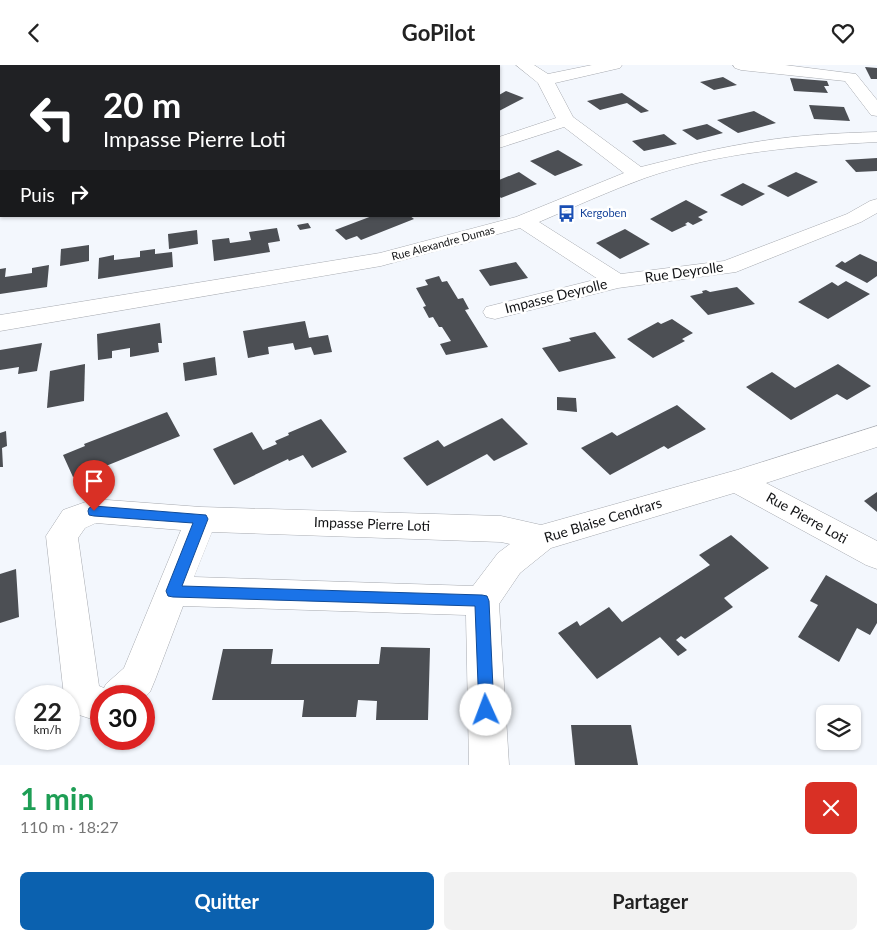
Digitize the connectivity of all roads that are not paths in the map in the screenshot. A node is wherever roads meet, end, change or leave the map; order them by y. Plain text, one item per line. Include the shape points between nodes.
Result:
1 (524, 65) edge
2 (614, 65) edge
3 (747, 65) edge
4 (545, 80) junction
5 (877, 111) edge
6 (566, 120) junction
7 (877, 137) edge
8 (500, 143) edge
9 (638, 173) junction
10 (877, 205) edge
11 (854, 218) junction
12 (523, 221) junction
13 (877, 225) edge
14 (617, 281) junction
15 (495, 312) dead end
16 (0, 323) edge
17 (877, 436) edge
18 (737, 481) junction
19 (201, 519) junction
20 (541, 537) junction
21 (877, 556) edge
22 (173, 591) junction
23 (482, 601) junction
24 (131, 685) edge
25 (90, 702) edge
26 (489, 765) edge

1 - 4 street
2 - 4 street
3 - 5 street via 850,77
4 - 6 street
6 - 8 street
6 - 9 street
7 - 9 street, Rue Alexandre Dumas via 762,146 698,157
9 - 12 street, Rue Alexandre Dumas
10 - 11 street, Rue Deyrolle
11 - 13 street
11 - 14 street, Rue Deyrolle via 728,267
12 - 14 street
12 - 16 street, Rue Alexandre Dumas via 381,259
14 - 15 street, Impasse Deyrolle
17 - 18 street, Rue Blaise Cendrars
18 - 20 street, Rue Blaise Cendrars
18 - 21 street, Rue Pierre Loti
19 - 20 street, Impasse Pierre Loti via 501,529
19 - 22 street
19 - 25 street, Impasse Pierre Loti via 94,511 74,519 62,536 83,700
20 - 23 street, Rue Blaise Cendrars via 509,563
22 - 23 street
22 - 24 street via 137,680
23 - 26 street

